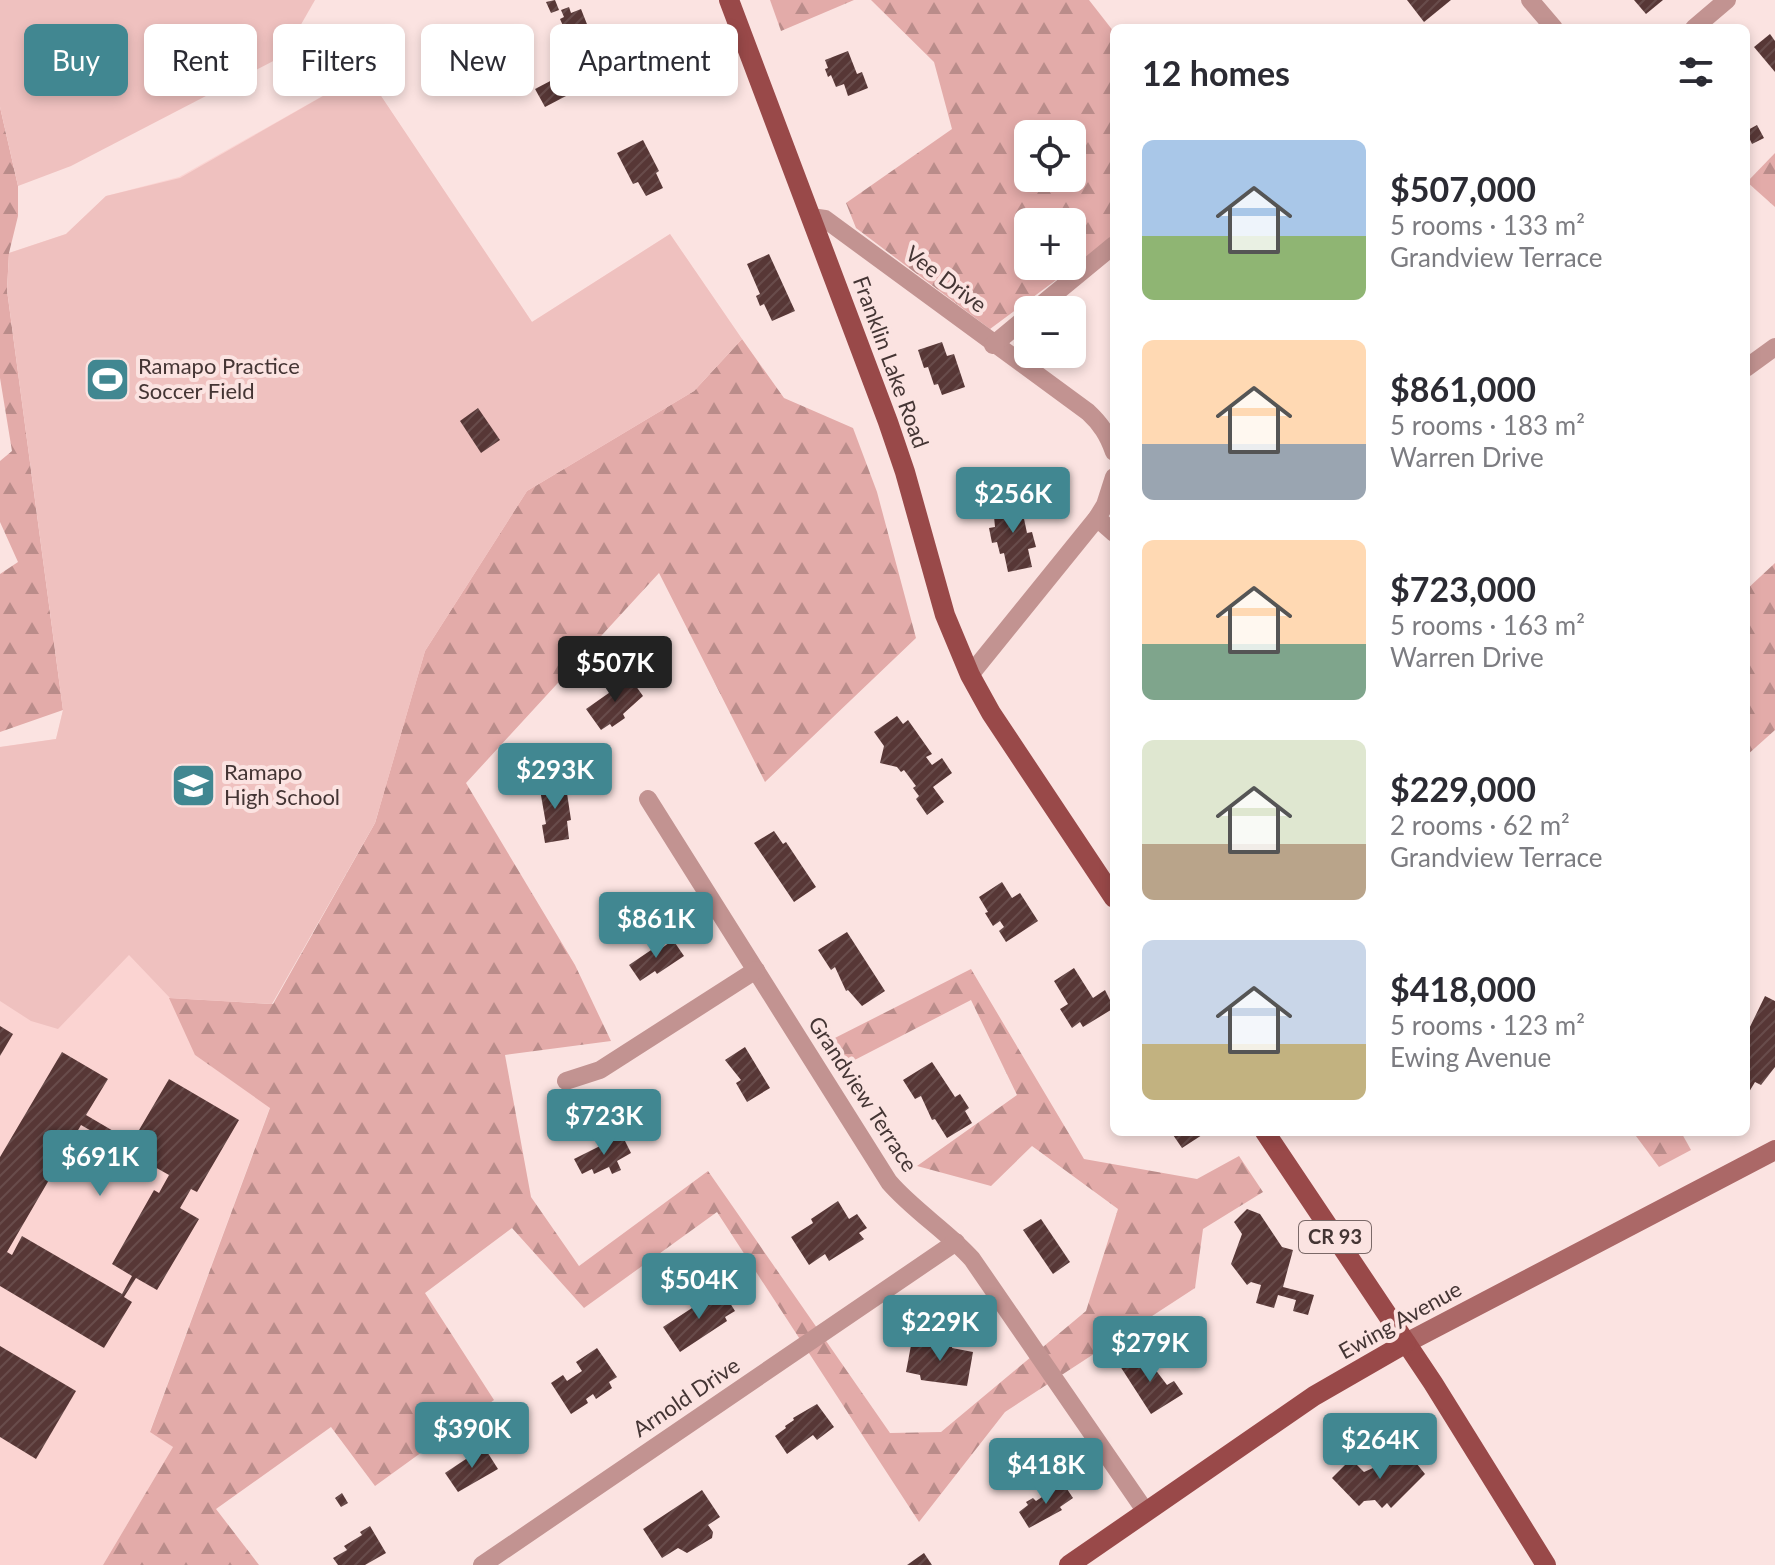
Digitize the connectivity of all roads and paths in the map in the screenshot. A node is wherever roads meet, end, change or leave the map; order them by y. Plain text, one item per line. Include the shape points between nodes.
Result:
1 (729, 0) edge
2 (1530, 0) edge
3 (1727, 0) edge
4 (1551, 24) edge
5 (1699, 24) edge
6 (811, 217) junction
7 (1110, 248) edge
8 (1052, 296) edge
9 (1014, 328) edge
10 (993, 345) junction
11 (1775, 347) edge
12 (1750, 365) edge
13 (1110, 440) edge
14 (1110, 489) edge
15 (1097, 518) junction
16 (1110, 529) edge
17 (970, 675) junction
18 (648, 799) dead end
19 (1110, 892) edge
20 (756, 970) junction
21 (566, 1081) dead end
22 (1268, 1136) edge
23 (1775, 1150) edge
24 (956, 1242) junction
25 (1406, 1343) junction
26 (1146, 1512) junction
27 (482, 1565) edge
28 (1069, 1565) edge
29 (1546, 1565) edge

1 - 6 main road, Franklin Lake Road
2 - 4 street
3 - 5 street
6 - 10 street, Vee Drive via 825,219
6 - 17 main road, Franklin Lake Road via 888,422 945,615
7 - 8 street
9 - 10 street
10 - 13 street, Vee Drive via 1088,412
11 - 12 street
14 - 15 street
15 - 16 street
15 - 17 street
17 - 19 main road, Franklin Lake Road
18 - 20 street, Grandview Terrace
20 - 21 street via 600,1070
20 - 24 street, Grandview Terrace via 889,1182
22 - 25 main road, CR 93
23 - 25 main road, Ewing Avenue
24 - 26 street, Grandview Terrace
24 - 27 street, Arnold Drive
25 - 26 main road, Ewing Avenue via 1314,1396
25 - 29 main road
26 - 28 main road, Ewing Avenue

